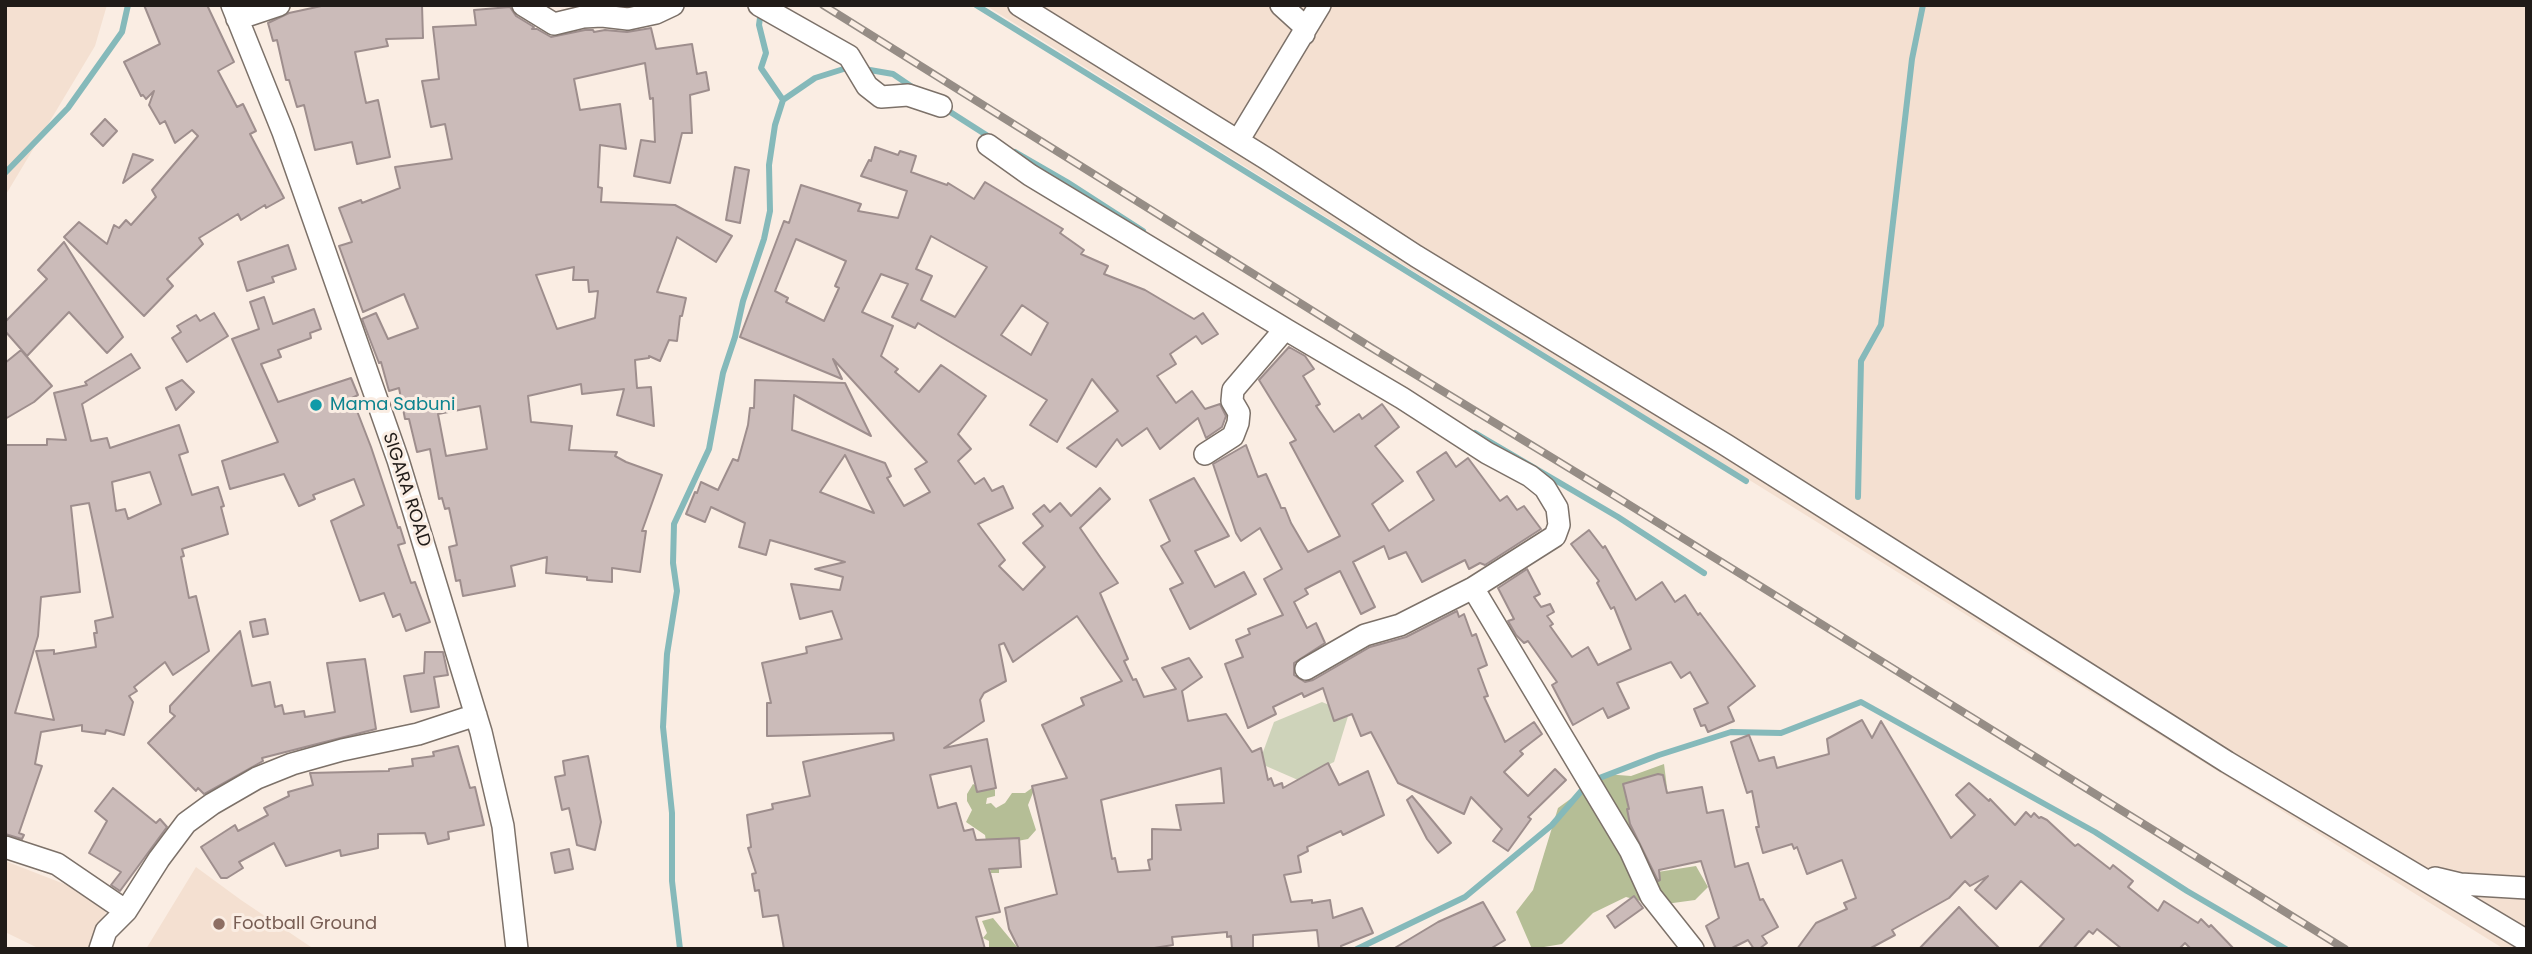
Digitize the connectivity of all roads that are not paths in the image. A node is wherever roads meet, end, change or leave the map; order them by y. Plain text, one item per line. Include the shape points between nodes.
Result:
1 (279, 5) edge
2 (523, 5) edge
3 (673, 5) edge
4 (759, 5) edge
5 (1019, 5) edge
6 (1281, 5) edge
7 (1320, 5) edge
8 (235, 12) edge
9 (1304, 34) junction
10 (941, 106) dead end
11 (1238, 141) junction
12 (988, 145) dead end
13 (1285, 329) junction
14 (1205, 454) dead end
15 (1473, 589) junction
16 (1306, 669) dead end
17 (475, 716) junction
18 (5, 848) edge
19 (2412, 871) junction
20 (2527, 888) edge
21 (126, 911) junction
22 (2527, 941) edge
23 (100, 949) edge
24 (517, 949) edge
25 (1693, 949) edge

1 - 8 street
2 - 3 street via 554,24 602,16 628,19
4 - 10 street via 849,56 867,86 881,97 908,95
5 - 11 street
6 - 9 street via 1303,25
7 - 9 street
8 - 17 street, SIGARA ROAD via 283,132 393,447
9 - 11 street
11 - 19 street via 2227,762
12 - 13 street
13 - 14 street via 1233,390 1232,401 1239,413 1233,436
13 - 15 street via 1545,488 1557,508 1555,536
15 - 16 street via 1399,625 1365,635
15 - 25 street via 1630,850 1651,896
17 - 21 street via 329,753 257,778 186,823
17 - 24 street, SIGARA ROAD via 503,826
18 - 21 street via 57,864
19 - 20 street via 2460,884
19 - 22 street
21 - 23 street via 106,931

